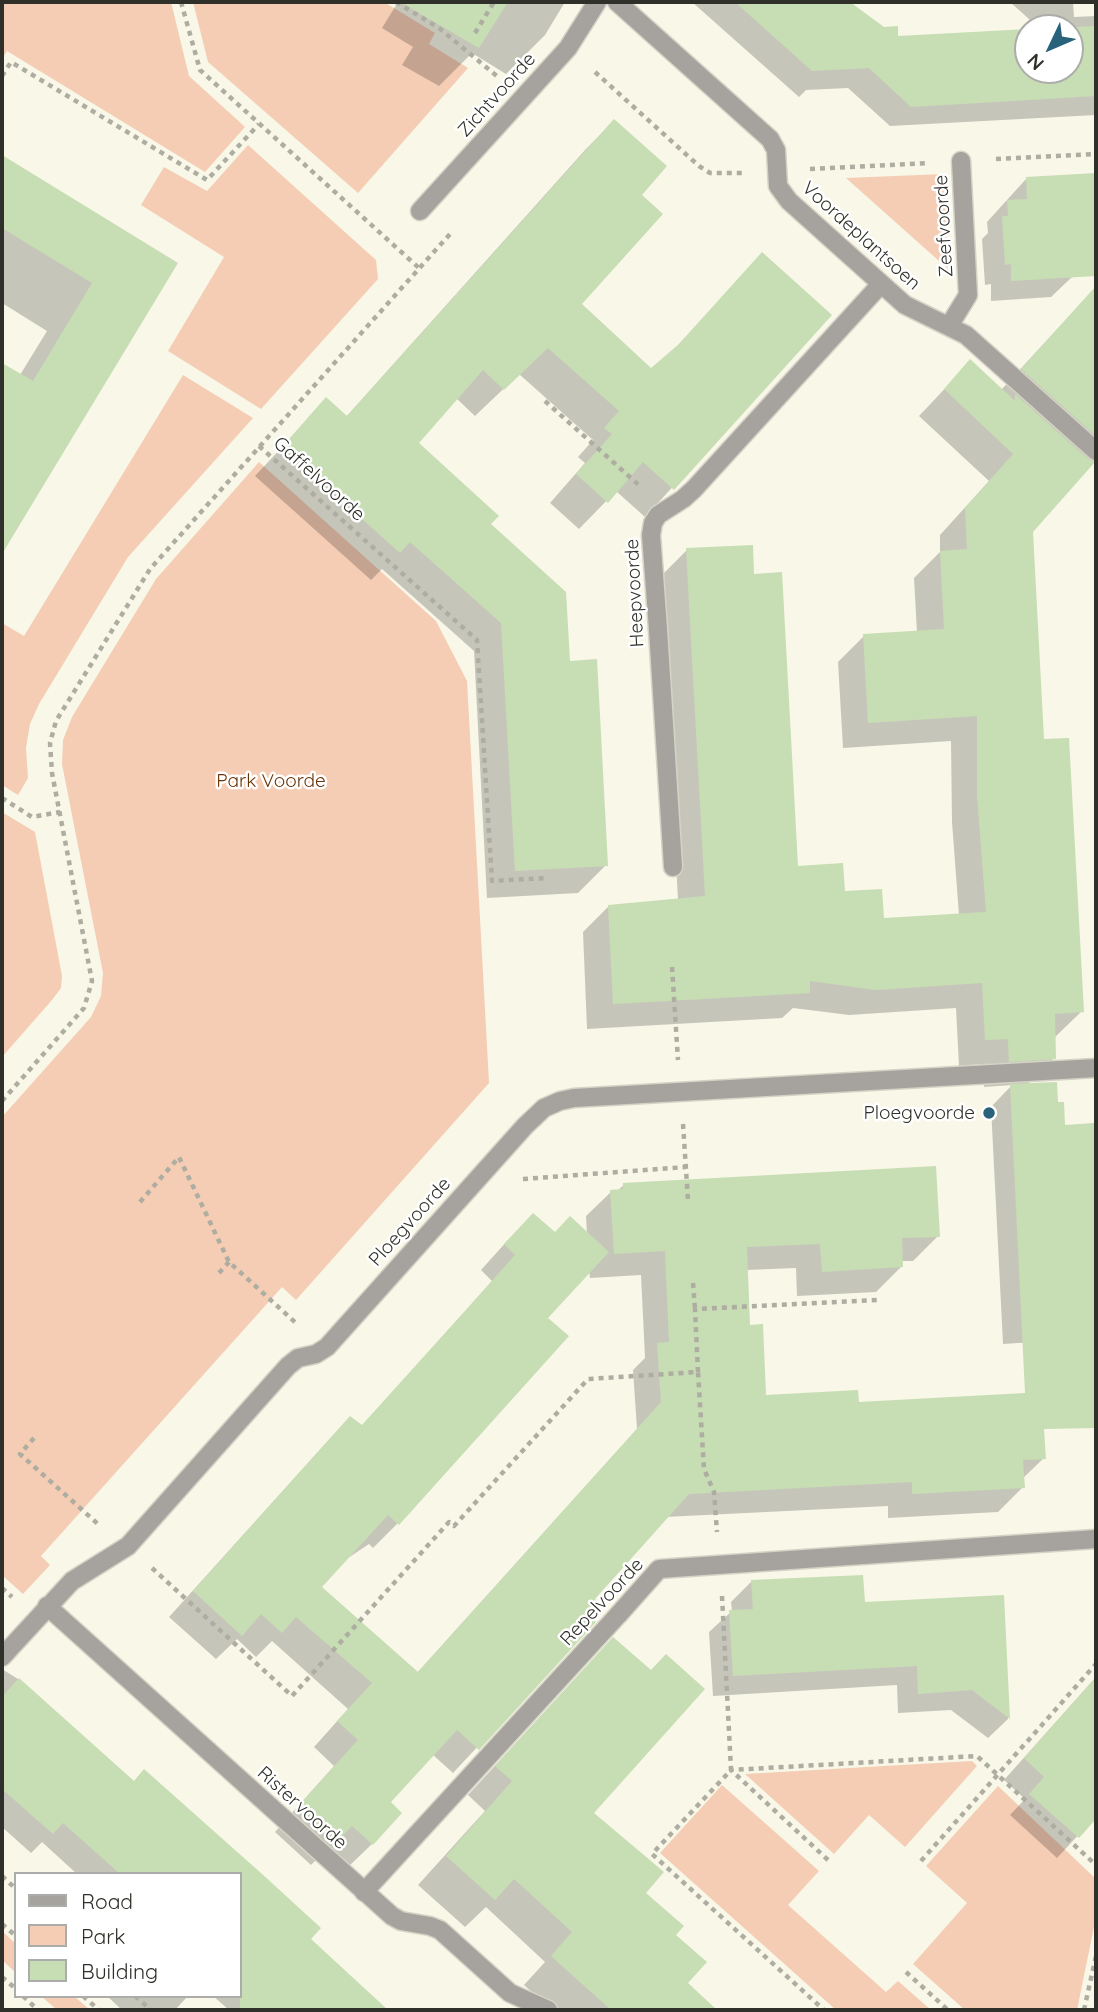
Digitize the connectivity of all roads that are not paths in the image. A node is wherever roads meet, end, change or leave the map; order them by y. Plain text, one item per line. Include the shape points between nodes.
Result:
1 (597, 2) edge
2 (617, 2) edge
3 (961, 161) dead end
4 (421, 211) dead end
5 (881, 284) junction
6 (949, 326) junction
7 (1096, 451) edge
8 (673, 867) dead end
9 (1096, 1068) edge
10 (1096, 1539) edge
11 (47, 1606) junction
12 (2, 1657) edge
13 (364, 1892) junction
14 (548, 2010) edge

1 - 4 street, Zichtvoorde via 568,48
2 - 5 street, Voordeplantsoen via 770,139 776,149 778,186 789,201
3 - 6 street, Zeefvoorde via 968,295
5 - 6 street, Voordeplantsoen via 905,305
5 - 8 street, Heepvoorde via 694,489 653,523
6 - 7 street, Voordeplantsoen via 966,335
9 - 11 street, Ploegvoorde via 560,1101 534,1116 327,1347 288,1366 124,1548 72,1580
10 - 13 street, Repelvoorde via 659,1569
11 - 12 street, Ploegvoorde
11 - 13 street, Ristervoorde
13 - 14 street, Ristervoorde via 401,1921 440,1930 510,1993

